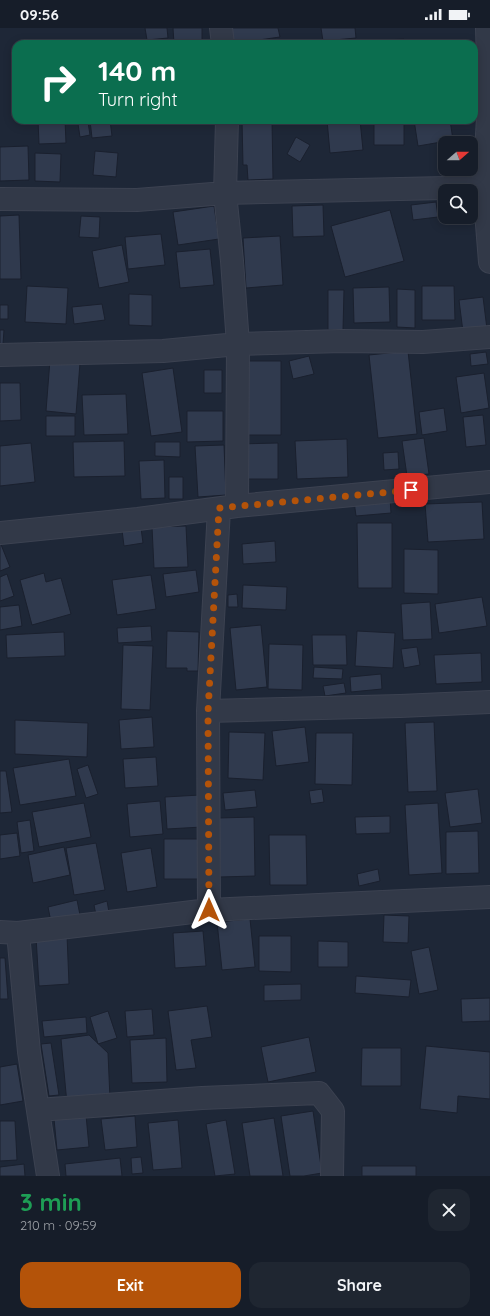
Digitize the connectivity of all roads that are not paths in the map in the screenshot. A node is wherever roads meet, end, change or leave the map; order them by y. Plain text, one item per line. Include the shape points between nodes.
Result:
1 (221, 28) edge
2 (487, 28) edge
3 (222, 40) edge
4 (481, 71) edge
5 (227, 124) edge
6 (487, 187) edge
7 (225, 193) junction
8 (0, 199) edge
9 (490, 262) edge
10 (490, 337) edge
11 (238, 344) junction
12 (0, 355) edge
13 (490, 482) edge
14 (228, 507) junction
15 (0, 533) edge
16 (490, 702) edge
17 (208, 712) junction
18 (490, 897) edge
19 (209, 910) junction
20 (9, 932) edge
21 (38, 1110) junction
22 (48, 1176) edge
23 (332, 1176) edge

1 - 3 street
2 - 4 street
4 - 6 street via 489,100
5 - 7 street
6 - 7 street
6 - 9 street
7 - 8 street via 137,200
7 - 11 street
10 - 11 street via 423,342
11 - 12 street via 162,351
11 - 14 street
13 - 14 street
14 - 15 street
14 - 17 street
16 - 17 street
17 - 19 street
18 - 19 street
19 - 20 street
20 - 21 street
21 - 22 street
21 - 23 street via 202,1098 319,1093 333,1111

